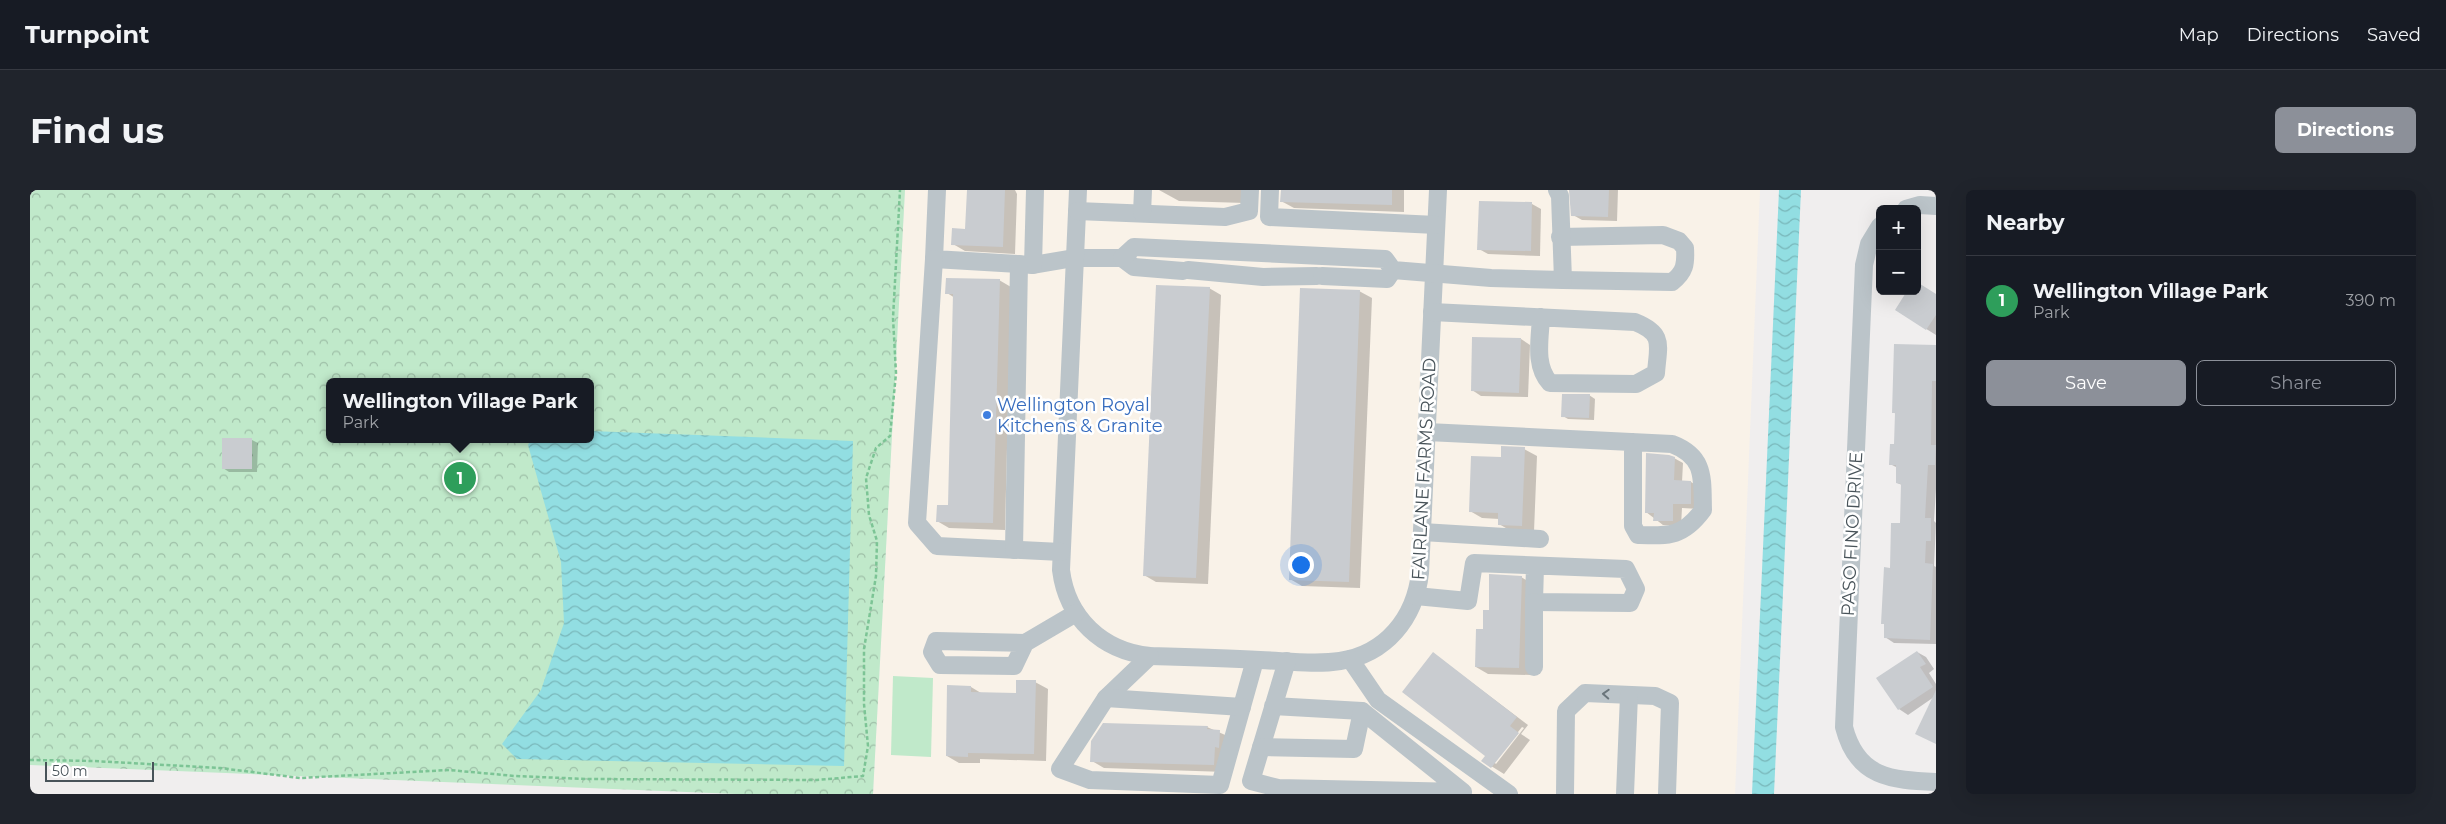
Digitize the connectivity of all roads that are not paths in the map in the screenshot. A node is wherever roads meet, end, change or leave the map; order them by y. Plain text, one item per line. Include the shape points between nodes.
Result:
1 (937, 190) edge
2 (1034, 190) edge
3 (1078, 190) edge
4 (1143, 190) edge
5 (1250, 190) edge
6 (1270, 190) edge
7 (1438, 190) edge
8 (1557, 190) edge
9 (1921, 206) edge
10 (1936, 206) edge
11 (1077, 210) junction
12 (1142, 213) junction
13 (1436, 225) junction
14 (1876, 232) edge
15 (1560, 237) junction
16 (1074, 258) junction
17 (1122, 258) junction
18 (934, 259) junction
19 (1026, 264) junction
20 (1394, 270) junction
21 (1434, 272) junction
22 (1563, 280) junction
23 (1432, 312) junction
24 (1541, 317) junction
25 (1426, 432) junction
26 (1633, 442) junction
27 (1422, 532) junction
28 (1540, 539) dead end
29 (1014, 550) junction
30 (1061, 552) junction
31 (1535, 566) junction
32 (1416, 596) junction
33 (1534, 602) junction
34 (1076, 613) junction
35 (1025, 643) dead end
36 (1150, 656) junction
37 (1350, 659) junction
38 (1255, 660) junction
39 (1287, 661) junction
40 (1534, 667) dead end
41 (1629, 695) junction
42 (1106, 698) junction
43 (1273, 706) junction
44 (1242, 707) junction
45 (1362, 711) junction
46 (1261, 747) junction
47 (1936, 782) edge
48 (1509, 794) edge
49 (1565, 794) edge
50 (1626, 794) edge
51 (1666, 794) edge

1 - 18 street
2 - 19 street
3 - 11 street, FAIRLANE FARMS ROAD
4 - 12 street
5 - 12 street via 1249,211 1226,217
6 - 13 street via 1269,217
7 - 13 street, FAIRLANE FARMS ROAD
8 - 15 street via 1560,196
9 - 10 street
11 - 12 street
11 - 16 street, FAIRLANE FARMS ROAD
13 - 21 street, FAIRLANE FARMS ROAD
14 - 47 street, PASO FINO DRIVE via 1868,244 1864,266 1844,727 1854,752 1874,772 1894,780
15 - 22 street
15 - 22 street via 1663,235 1679,241 1685,248 1684,270 1672,282
16 - 17 street
16 - 19 street
16 - 30 street, FAIRLANE FARMS ROAD
17 - 20 street via 1134,267 1263,277 1387,279
17 - 20 street via 1134,247 1258,252 1385,259
18 - 19 street
18 - 29 street via 917,523 937,546
19 - 29 street
20 - 21 street
21 - 22 street
21 - 23 street, FAIRLANE FARMS ROAD
23 - 24 street
23 - 25 street, FAIRLANE FARMS ROAD
24 - 24 street via 1635,322 1650,328 1658,340 1656,373 1636,384 1550,383 1543,376 1539,357
25 - 26 street
25 - 27 street, FAIRLANE FARMS ROAD
26 - 26 street via 1672,444 1684,449 1696,461 1702,472 1703,510 1684,531 1666,536 1638,535 1633,526
27 - 28 street
27 - 32 street, FAIRLANE FARMS ROAD
29 - 30 street
30 - 34 street, FAIRLANE FARMS ROAD via 1063,583
31 - 32 street via 1474,563 1468,601
31 - 33 street
31 - 33 street via 1626,569 1636,590 1630,602
32 - 37 street, FAIRLANE FARMS ROAD via 1407,616 1389,639
33 - 40 street
34 - 35 street
34 - 36 street, FAIRLANE FARMS ROAD via 1090,631 1108,644
36 - 38 street, FAIRLANE FARMS ROAD
36 - 42 street
37 - 39 street, FAIRLANE FARMS ROAD
37 - 48 street via 1378,700
38 - 39 street, FAIRLANE FARMS ROAD
38 - 44 street
39 - 43 street
41 -> 49 street via 1585,693 1566,712
41 - 50 street
41 - 51 street via 1656,696 1670,703
42 - 44 street
42 - 44 street via 1060,769 1090,780 1220,785
43 - 45 street
43 - 46 street
45 - 46 street via 1354,750
45 - 46 street via 1463,792 1278,788 1251,781

